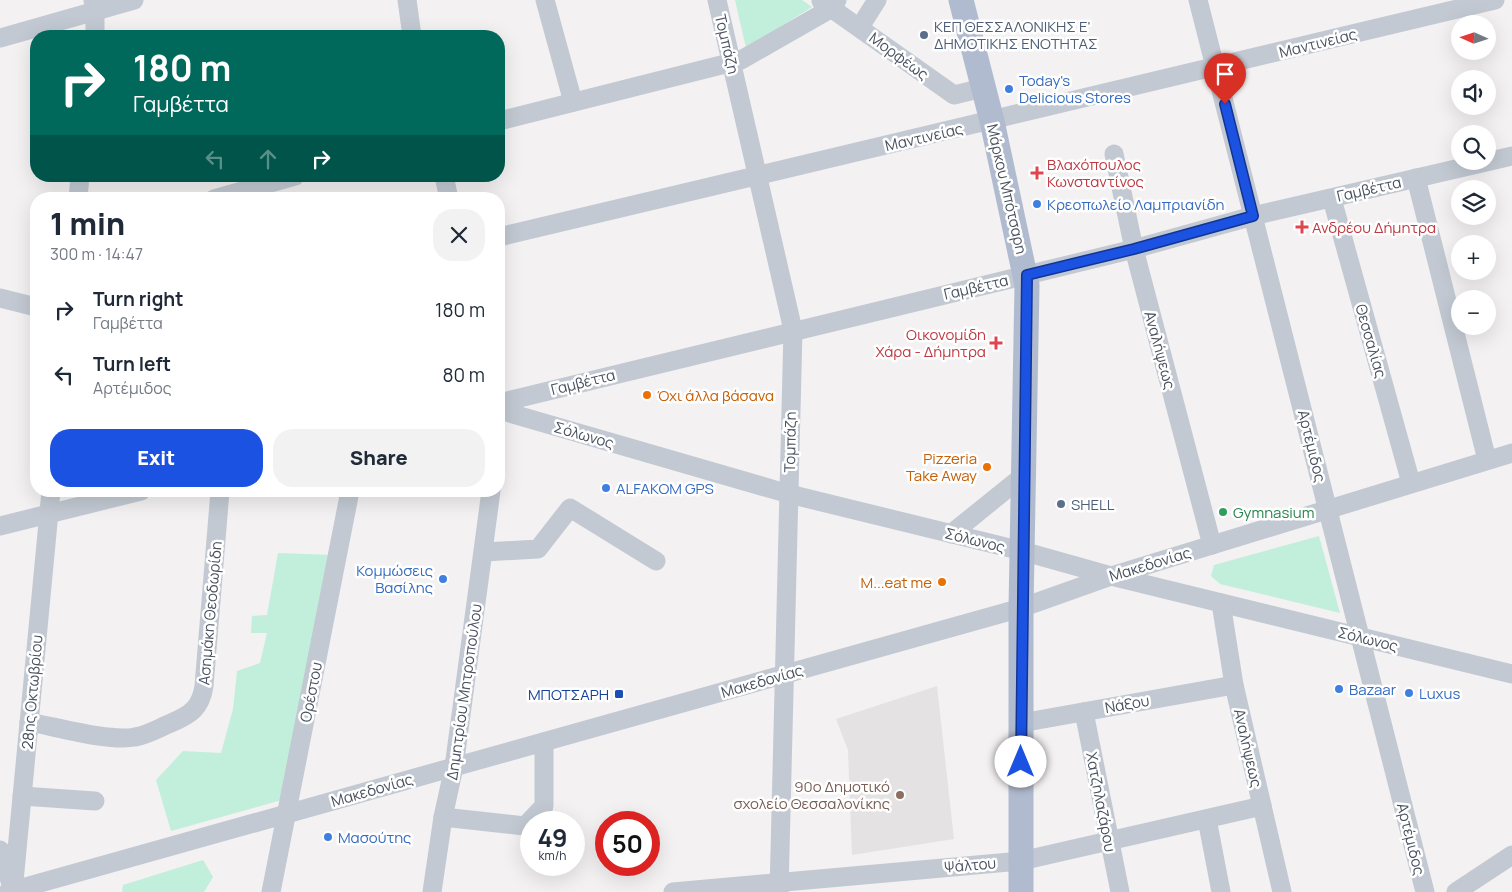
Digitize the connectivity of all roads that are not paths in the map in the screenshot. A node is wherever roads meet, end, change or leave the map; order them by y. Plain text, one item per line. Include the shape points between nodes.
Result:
1 (134, 0) edge
2 (407, 0) edge
3 (544, 0) edge
4 (717, 0) edge
5 (877, 0) edge
6 (961, 0) edge
7 (1198, 0) edge
8 (1483, 1) edge
9 (830, 3) edge
10 (94, 6) edge
11 (860, 27) junction
12 (95, 30) edge
13 (411, 30) edge
14 (0, 38) edge
15 (731, 62) junction
16 (1215, 68) junction
17 (983, 88) junction
18 (573, 102) junction
19 (505, 119) edge
20 (992, 121) junction
21 (1114, 154) dead end
22 (1512, 156) edge
23 (757, 175) junction
24 (1416, 178) junction
25 (274, 182) edge
26 (239, 192) edge
27 (1332, 198) junction
28 (1253, 216) junction
29 (505, 236) edge
30 (1134, 249) junction
31 (1027, 275) junction
32 (0, 298) edge
33 (30, 306) edge
34 (793, 330) junction
35 (505, 402) edge
36 (505, 412) edge
37 (1512, 453) edge
38 (1487, 460) junction
39 (1024, 474) junction
40 (1411, 483) junction
41 (789, 494) junction
42 (50, 497) edge
43 (117, 497) edge
44 (220, 497) edge
45 (349, 497) edge
46 (490, 497) edge
47 (1328, 511) junction
48 (48, 514) junction
49 (0, 526) edge
50 (951, 534) junction
51 (1212, 545) junction
52 (1022, 551) junction
53 (484, 552) junction
54 (656, 561) dead end
55 (1111, 576) junction
56 (1221, 603) junction
57 (1021, 608) junction
58 (1359, 637) junction
59 (785, 674) junction
60 (1512, 674) edge
61 (1234, 685) junction
62 (1084, 712) junction
63 (29, 722) junction
64 (1021, 723) junction
65 (544, 742) junction
66 (454, 767) junction
67 (22, 796) junction
68 (95, 801) dead end
69 (1262, 806) junction
70 (288, 814) junction
71 (443, 817) junction
72 (1206, 819) junction
73 (1108, 841) junction
74 (0, 850) edge
75 (1512, 855) edge
76 (1021, 860) junction
77 (779, 887) edge
78 (11, 891) edge
79 (271, 892) edge
80 (432, 892) edge
81 (673, 892) edge
82 (1020, 892) edge
83 (1120, 892) edge
84 (1221, 892) edge
85 (1282, 892) edge
86 (1425, 892) edge
87 (1456, 892) edge

1 - 10 street
2 - 13 street
3 - 18 street
4 - 15 street, Τομπάζη
5 - 11 street
6 - 17 main road, Μάρκου Μπότσαρη
7 - 16 street, Αρτέμιδος
8 - 16 street, Μαντινείας
9 - 11 street, Μορφέως
9 - 15 street via 740,60
10 - 12 street
10 - 14 street
11 - 17 street, Μορφέως via 954,95
15 - 18 street
15 - 23 street, Τομπάζη
16 - 20 street, Μαντινείας
16 - 28 street, Αρτέμιδος
17 - 20 main road, Μάρκου Μπότσαρη
18 - 19 street
20 - 23 street, Μαντινείας
20 - 31 main road, Μάρκου Μπότσαρη
21 - 30 street, Αναλήψεως
22 - 24 street, Γαμβέττα
23 - 29 street, Μαντινείας
23 - 34 street, Τομπάζη
24 - 27 street, Γαμβέττα
24 - 38 street
25 - 26 street
27 - 28 street, Γαμβέττα
27 - 40 street, Θεσσαλίας
28 - 30 street, Γαμβέττα
28 - 47 street, Αρτέμιδος
30 - 31 street, Γαμβέττα
30 - 51 street, Αναλήψεως
31 - 34 street, Γαμβέττα
31 - 39 main road, Μάρκου Μπότσαρη
32 - 33 street
34 - 35 street, Γαμβέττα
34 - 41 street, Τομπάζη
36 - 41 street, Σόλωνος
37 - 38 street, Μακεδονίας
38 - 40 street, Μακεδονίας
39 - 50 street
39 - 52 main road, Μάρκου Μπότσαρη
40 - 47 street, Μακεδονίας
41 - 50 street, Σόλωνος
41 - 59 street, Τομπάζη
42 - 48 street, 28ης Οκτωβρίου
43 - 48 street
44 - 63 street, Ασημάκη Θεοδωρίδη via 204,686 202,700 195,709 180,719 134,737 106,736
45 - 70 street, Ορέστου
46 - 53 street, Δημητρίου Μητροπούλου
47 - 51 street, Μακεδονίας
47 - 58 street, Αρτέμιδος
48 - 49 street
48 - 63 street, 28ης Οκτωβρίου
50 - 52 street, Σόλωνος
51 - 55 street, Μακεδονίας
52 - 55 street, Σόλωνος
52 - 57 main road, Μάρκου Μπότσαρη
53 - 54 street via 538,549 570,508
53 - 66 street, Δημητρίου Μητροπούλου
55 - 56 street, Σόλωνος
55 - 57 street, Μακεδονίας
56 - 58 street, Σόλωνος
56 - 61 street, Αναλήψεως
57 - 59 street, Μακεδονίας
57 - 64 main road, Μάρκου Μπότσαρη
58 - 60 street, Σόλωνος
58 - 86 street, Αρτέμιδος
59 - 65 street, Μακεδονίας
59 - 77 street, Τομπάζη
61 - 62 street, Νάξου
61 - 69 street, Αναλήψεως
62 - 64 street, Νάξου
62 - 73 street, Χατζηλαζάρου
63 - 67 street, 28ης Οκτωβρίου
64 - 76 main road, Μάρκου Μπότσαρη
65 - 66 street, Μακεδονίας
65 - 71 street via 544,806 525,826
66 - 70 street, Μακεδονίας
66 - 71 street, Δημητρίου Μητροπούλου
67 - 68 street
67 - 78 street, 28ης Οκτωβρίου
69 - 72 street, Ψάλτου
69 - 85 street, Αναλήψεως
70 - 78 street, Μακεδονίας
70 - 79 street, Ορέστου
71 - 80 street, Δημητρίου Μητροπούλου
72 - 73 street, Ψάλτου
72 - 84 street
73 - 76 street, Ψάλτου
73 - 83 street, Χατζηλαζάρου
74 - 78 street
75 - 87 street
76 - 77 street, Ψάλτου
76 - 82 main road, Μάρκου Μπότσαρη
77 - 81 street, Ψάλτου

